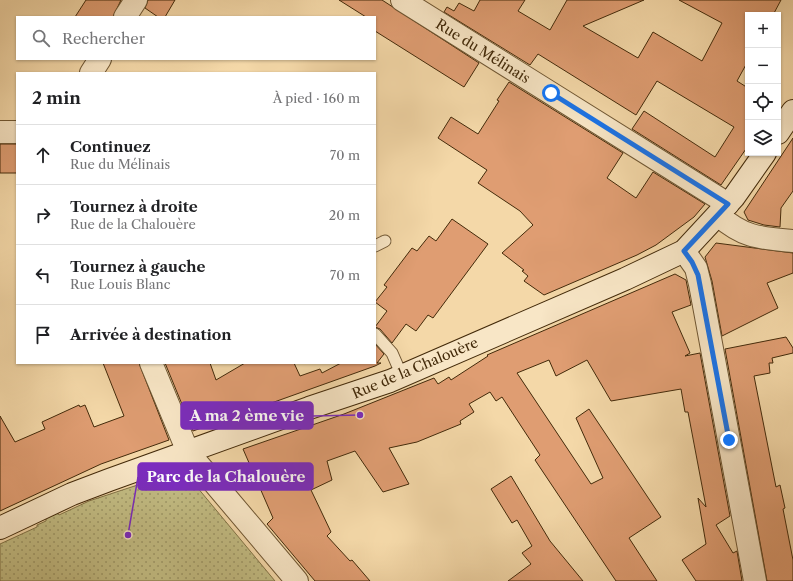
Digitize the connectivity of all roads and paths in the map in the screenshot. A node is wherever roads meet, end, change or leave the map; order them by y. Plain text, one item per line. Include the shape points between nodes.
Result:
1 (136, 0) edge
2 (402, 0) edge
3 (127, 16) edge
4 (99, 60) edge
5 (92, 72) edge
6 (793, 111) edge
7 (781, 129) edge
8 (0, 132) edge
9 (16, 132) edge
10 (763, 156) edge
11 (723, 210) junction
12 (793, 241) edge
13 (684, 251) junction
14 (376, 335) edge
15 (151, 364) edge
16 (402, 376) junction
17 (188, 452) junction
18 (0, 528) edge
19 (296, 581) edge
20 (755, 581) edge

1 - 3 street
2 - 11 street, Rue du Mélinais
4 - 5 street
6 - 7 street
8 - 9 street
10 - 11 street, Rue de la Chalouère
11 - 12 street, Rue du Mélinais via 729,225 746,234
11 - 13 street, Rue de la Chalouère
13 - 16 street, Rue de la Chalouère
13 - 20 street via 698,275
14 - 16 lane via 392,353
15 - 17 street
16 - 17 street, Rue de la Chalouère
17 - 18 street, Rue de la Chalouère via 72,494
17 - 19 street

